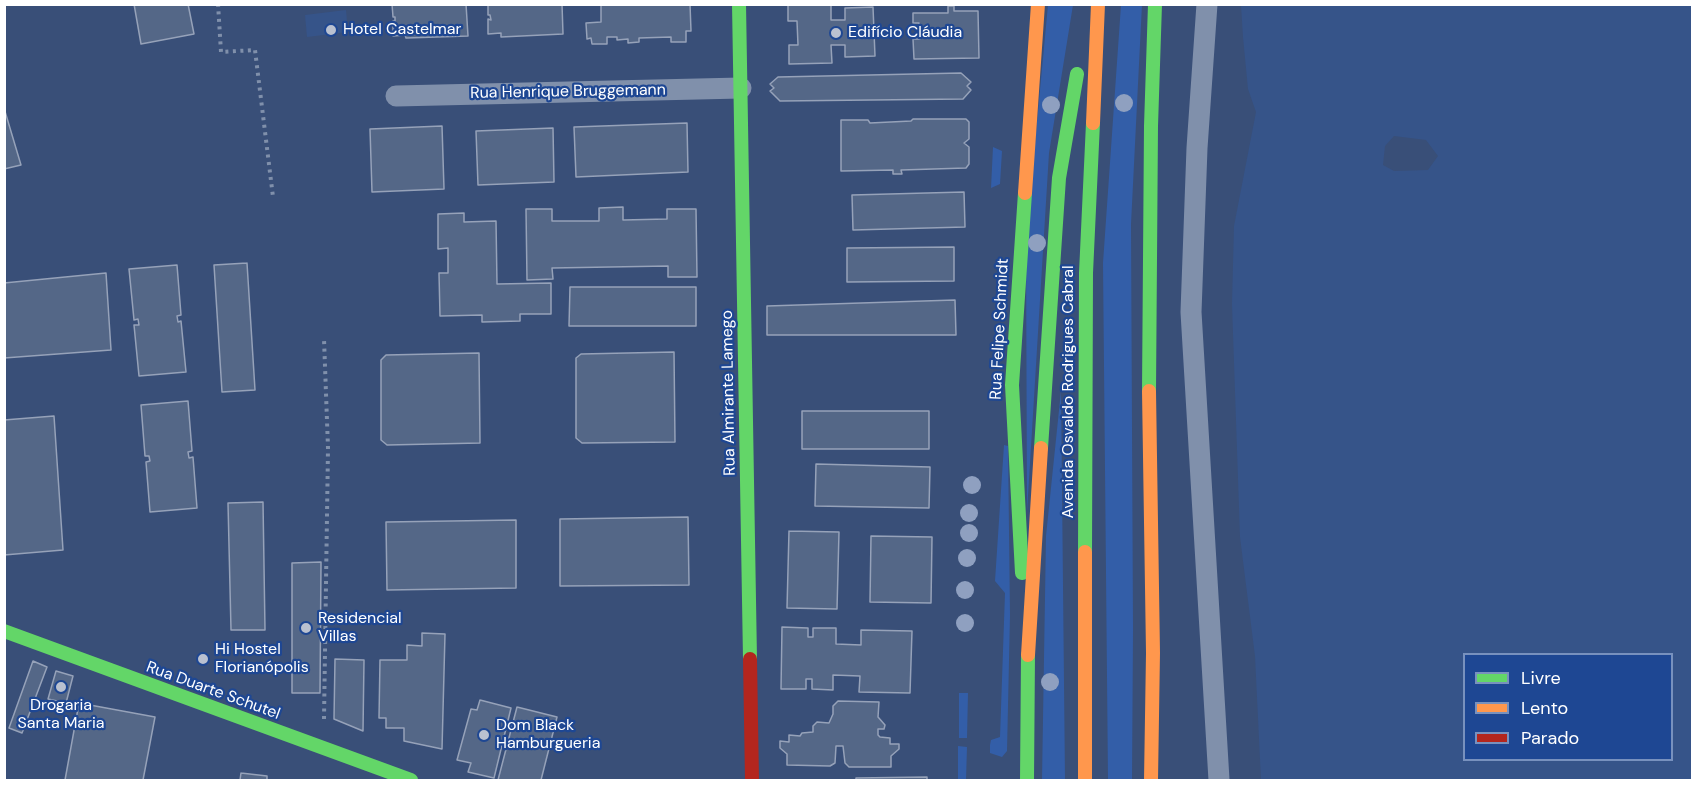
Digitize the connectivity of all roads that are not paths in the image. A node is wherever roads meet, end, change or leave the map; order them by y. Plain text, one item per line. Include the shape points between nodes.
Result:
1 (739, 4) edge
2 (1038, 4) edge
3 (1089, 4) edge
4 (1098, 4) edge
5 (1155, 4) edge
6 (1207, 4) edge
7 (1083, 39) dead end
8 (1079, 62) dead end
9 (741, 88) junction
10 (396, 96) dead end
11 (4, 631) edge
12 (1028, 655) junction
13 (411, 780) edge
14 (752, 780) edge
15 (1027, 780) edge
16 (1085, 780) edge
17 (1151, 780) edge
18 (1219, 780) edge

1 - 9 main road, Rua Almirante Lamego
2 - 12 main road, Rua Felipe Schmidt via 1012,385
3 - 7 main road
4 - 16 main road, Avenida Osvaldo Rodrigues Cabral via 1086,273
5 - 17 main road via 1149,422
6 - 18 street via 1191,312
8 - 12 main road via 1059,178
9 - 10 street, Rua Henrique Bruggemann
9 - 14 main road, Rua Almirante Lamego
11 - 13 main road, Rua Duarte Schutel
12 - 15 main road

